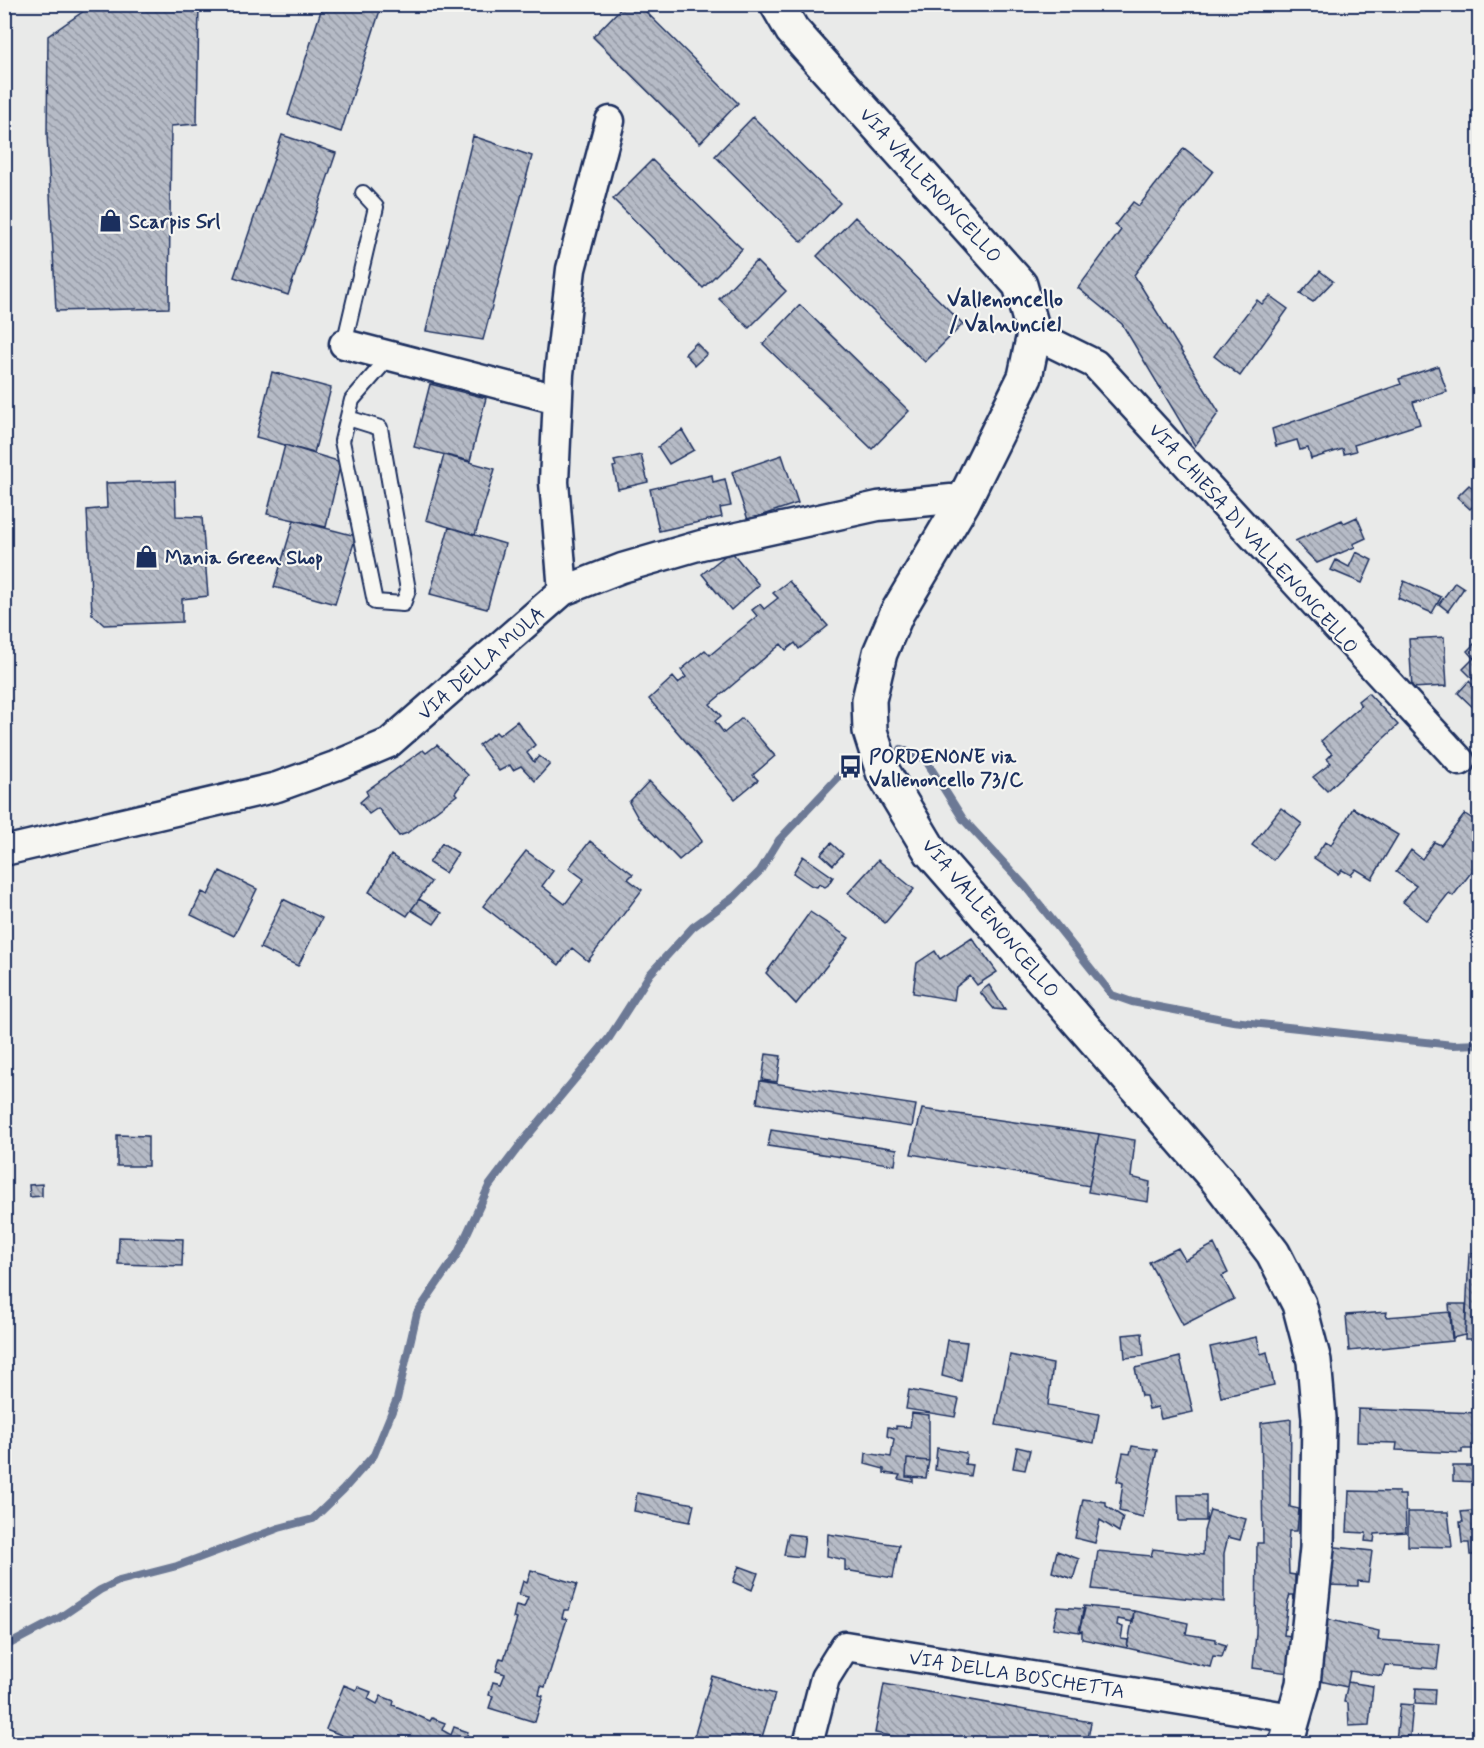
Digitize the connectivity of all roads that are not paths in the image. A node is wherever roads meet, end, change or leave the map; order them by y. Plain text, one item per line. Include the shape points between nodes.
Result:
1 (777, 4) edge
2 (610, 121) dead end
3 (363, 193) dead end
4 (1034, 334) junction
5 (344, 344) joint
6 (390, 356) junction
7 (557, 399) junction
8 (348, 418) junction
9 (963, 502) junction
10 (563, 591) junction
11 (1460, 761) dead end
12 (4, 851) edge
13 (1290, 1731) edge
14 (808, 1743) edge

1 - 4 street, VIA VALLENONCELLO via 792,30 1020,285
2 - 7 street via 571,269
3 - 5 lane via 376,207
4 - 9 street, VIA VALLENONCELLO via 1025,377
4 - 11 street, VIA CHIESA DI VALLENONCELLO via 1095,364
5 - 6 street
6 - 7 street
6 - 8 lane via 352,400
7 - 10 street via 554,482
8 - 8 lane via 342,441 375,602 403,604 408,590 380,428
9 - 10 street, VIA DELLA MULA via 951,498 878,506 701,545 622,568
9 - 13 street, VIA VALLENONCELLO via 910,589 879,653 869,700 870,731 883,772 931,852 1217,1180 1274,1253 1299,1304 1314,1361 1319,1418 1317,1536 1303,1684
10 - 12 street, VIA DELLA MULA via 389,743 276,787
13 - 14 street, VIA DELLA BOSCHETTA via 845,1646 825,1678

